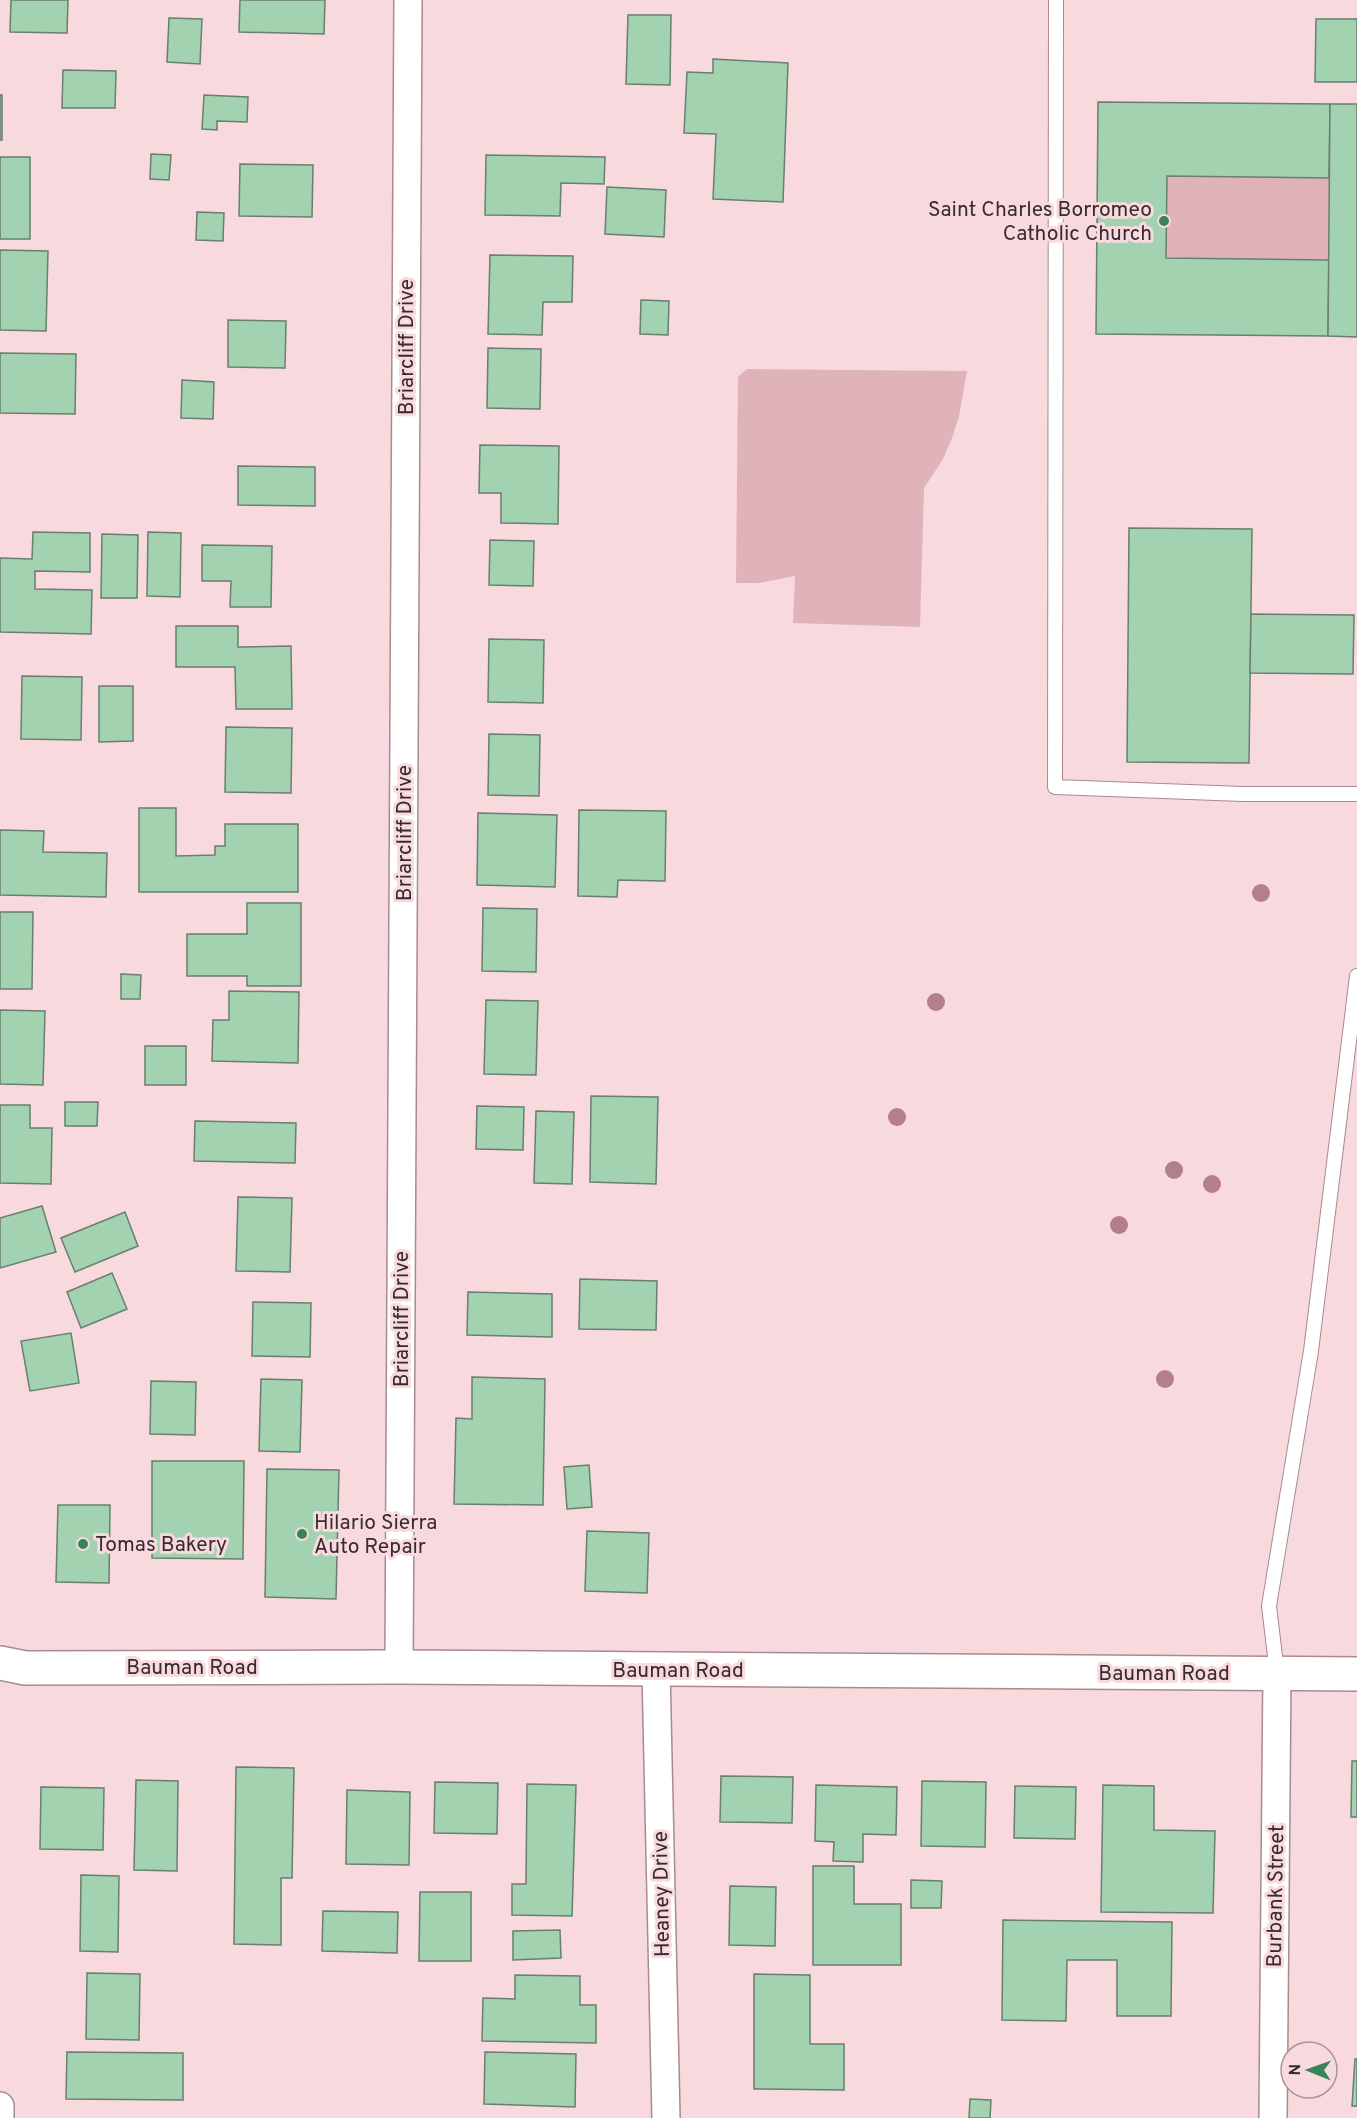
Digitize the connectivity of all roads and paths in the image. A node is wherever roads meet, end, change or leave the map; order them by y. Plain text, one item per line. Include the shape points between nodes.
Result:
1 (408, 0) edge
2 (1056, 0) edge
3 (1357, 794) edge
4 (1357, 976) edge
5 (0, 1663) edge
6 (399, 1667) junction
7 (656, 1670) junction
8 (1276, 1673) junction
9 (1357, 1674) edge
10 (0, 2106) edge
11 (0, 2118) edge
12 (666, 2118) edge
13 (1273, 2118) edge

1 - 6 street, Briarcliff Drive
2 - 3 lane via 1055,787
4 - 8 lane via 1311,1351 1269,1606
5 - 6 street, Bauman Road via 24,1668
6 - 7 street, Bauman Road
7 - 8 street, Bauman Road
7 - 12 street, Heaney Drive
8 - 9 street, Bauman Road
8 - 13 street, Burbank Street
10 - 11 street

